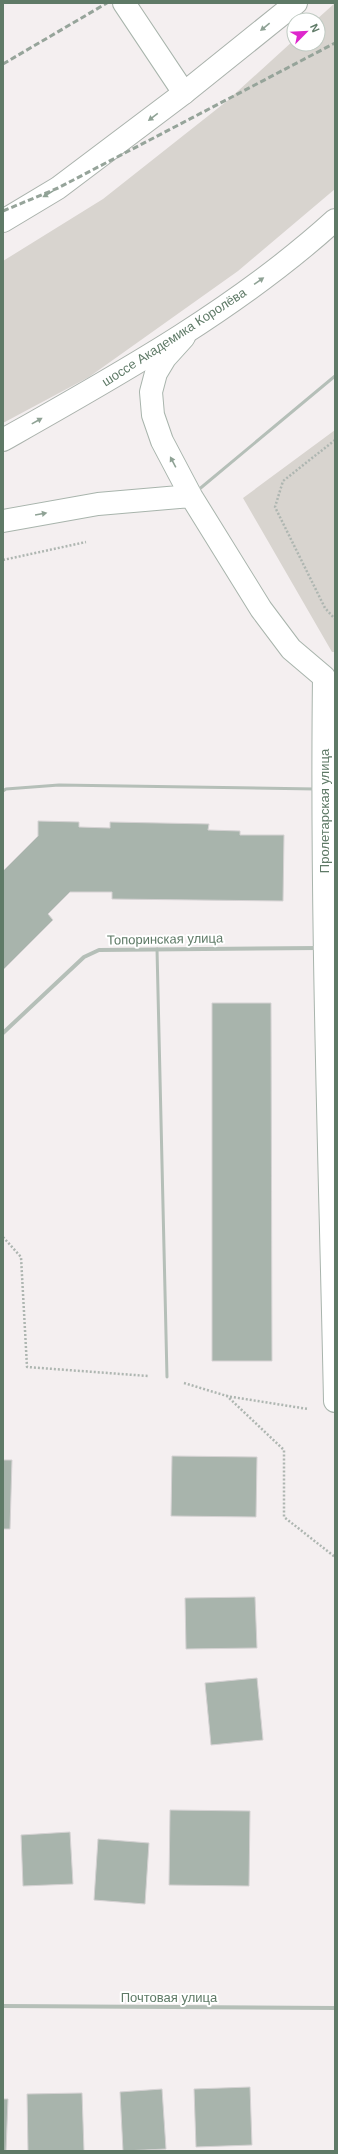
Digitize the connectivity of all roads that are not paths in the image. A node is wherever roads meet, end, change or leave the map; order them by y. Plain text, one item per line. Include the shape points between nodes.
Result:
1 (124, 3) edge
2 (296, 3) edge
3 (184, 93) junction
4 (335, 220) edge
5 (3, 221) edge
6 (192, 328) junction
7 (335, 376) edge
8 (3, 440) edge
9 (191, 496) junction
10 (3, 521) edge
11 (329, 678) edge
12 (4, 789) edge
13 (323, 789) junction
14 (328, 948) junction
15 (156, 949) junction
16 (3, 1033) edge
17 (334, 1312) edge
18 (167, 1378) road end
19 (335, 1401) edge
20 (3, 2006) edge
21 (335, 2008) edge

1 - 3 main road
2 -> 3 main road
3 -> 5 main road via 58,188
6 -> 4 main road, шоссе Академика Королёва via 296,255
8 -> 6 main road, шоссе Академика Королёва via 85,394
9 -> 6 main road via 162,441 153,415 151,392 156,373 165,358
7 - 9 lane
10 -> 9 main road via 98,504
9 - 11 main road via 261,609 291,649
11 - 13 main road, Пролетарская улица
12 - 13 lane via 59,785
13 - 14 main road, Пролетарская улица
14 - 15 street, Топоринская улица
14 - 17 main road, Пролетарская улица
15 - 16 street, Топоринская улица via 99,950 84,957
15 - 18 lane
17 - 19 main road, Пролетарская улица
20 - 21 street, Почтовая улица

